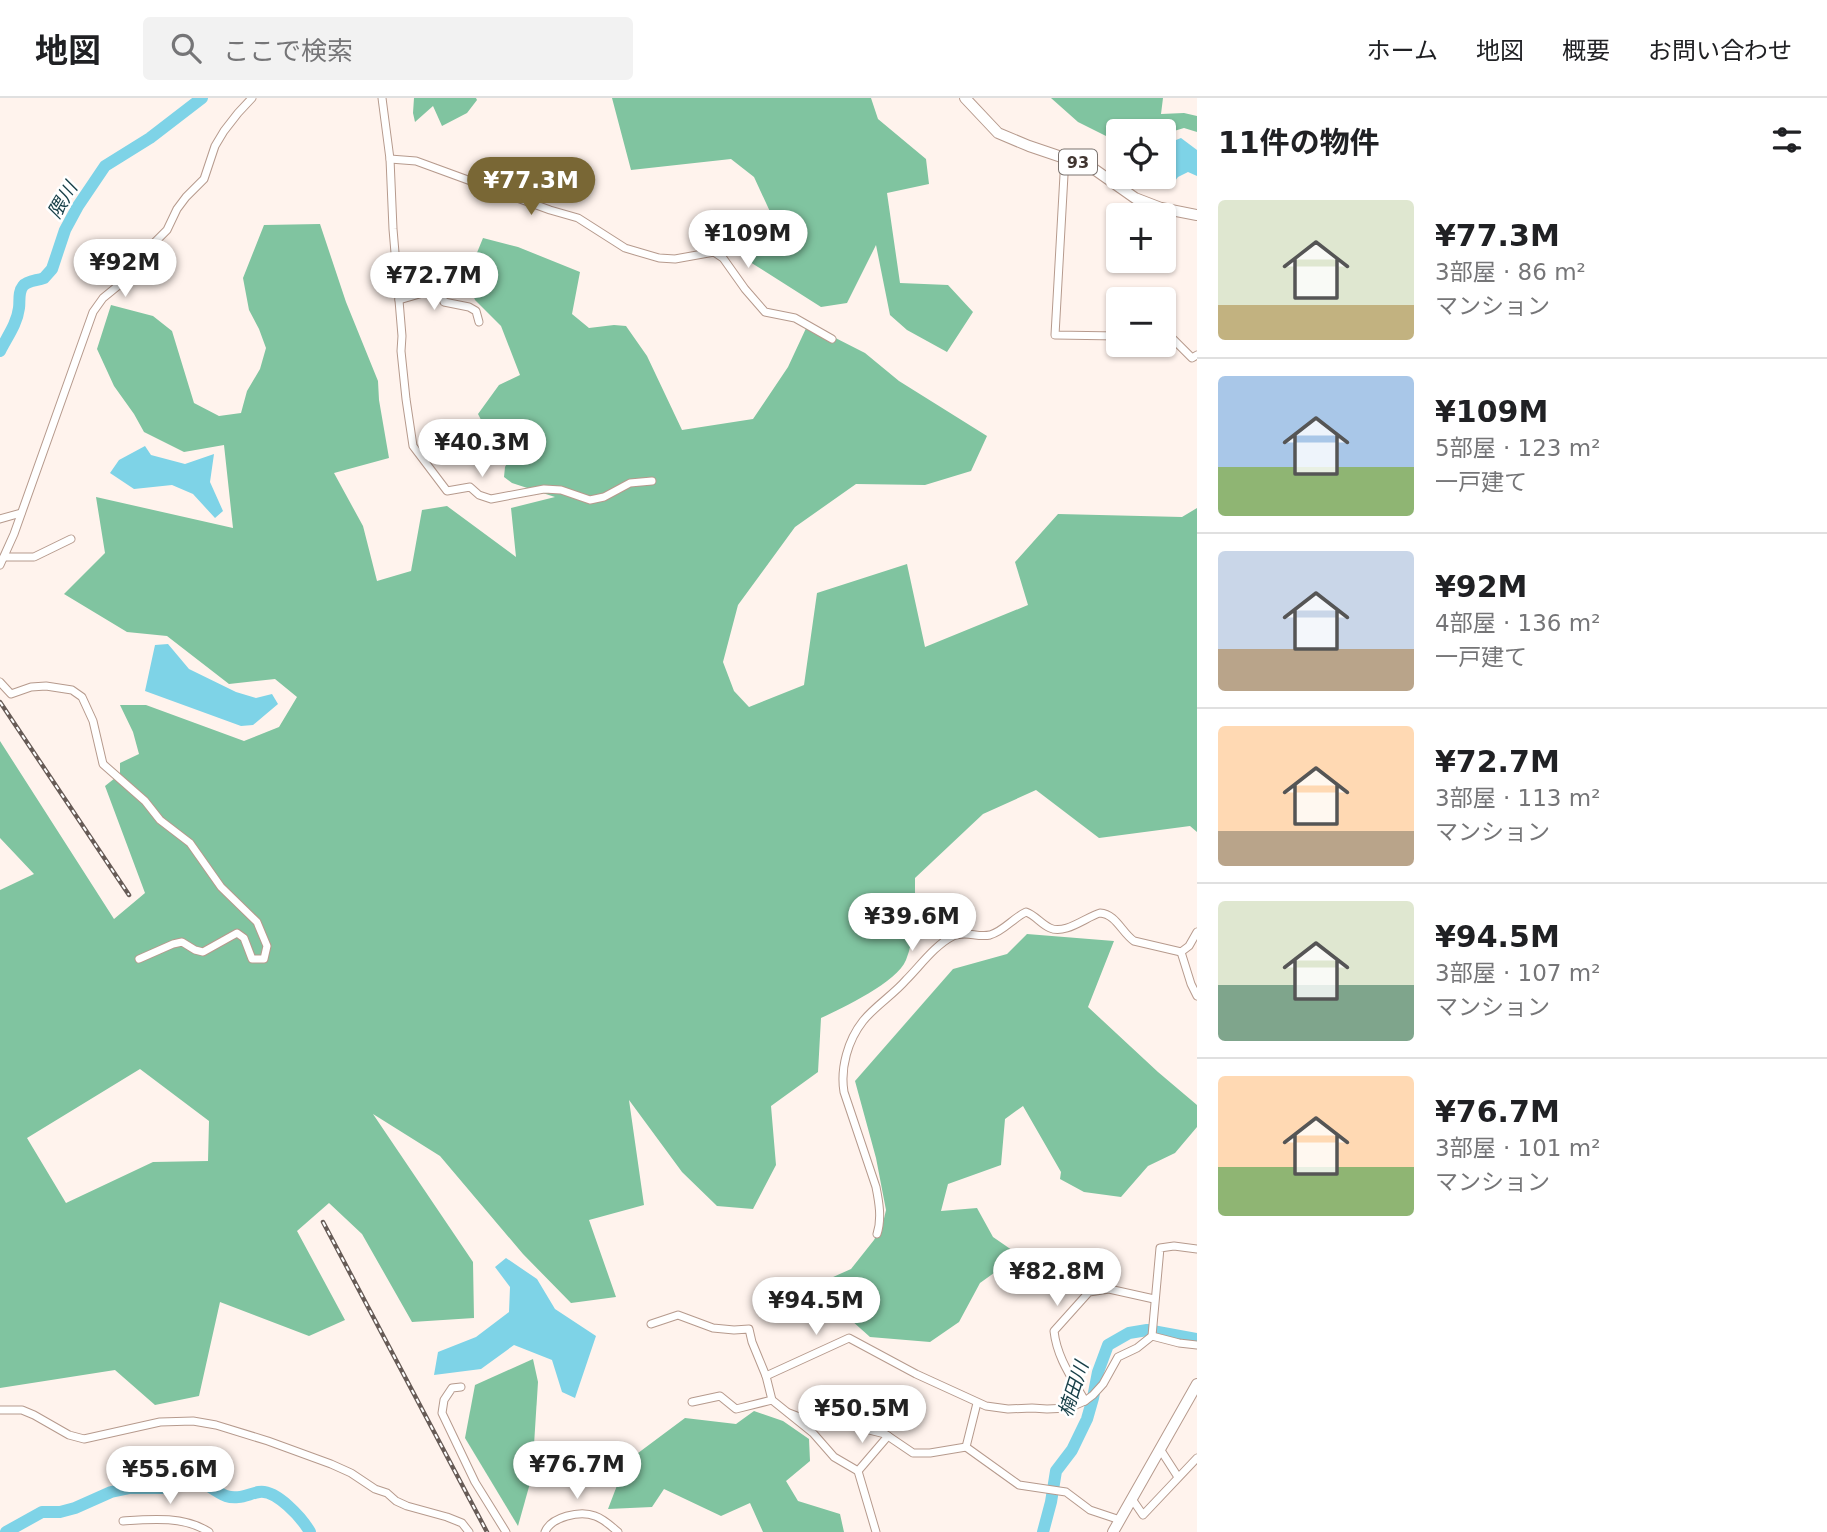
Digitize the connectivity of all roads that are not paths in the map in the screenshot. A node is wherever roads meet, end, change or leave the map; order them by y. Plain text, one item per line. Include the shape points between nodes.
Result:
1 (252, 98) edge
2 (382, 98) edge
3 (965, 98) edge
4 (1065, 158) junction
5 (390, 159) junction
6 (1197, 215) edge
7 (399, 300) junction
8 (479, 322) dead end
9 (1106, 336) edge
10 (832, 340) dead end
11 (1176, 342) edge
12 (1197, 355) edge
13 (652, 481) dead end
14 (21, 513) junction
15 (0, 519) edge
16 (71, 539) dead end
17 (4, 557) junction
18 (0, 565) edge
19 (0, 682) edge
20 (1197, 932) edge
21 (1181, 952) junction
22 (139, 959) dead end
23 (1197, 996) edge
24 (877, 1234) dead end
25 (1197, 1249) edge
26 (1154, 1299) junction
27 (651, 1324) dead end
28 (1152, 1331) junction
29 (1197, 1345) edge
30 (766, 1376) junction
31 (1197, 1384) edge
32 (461, 1387) dead end
33 (772, 1400) junction
34 (1085, 1401) junction
35 (692, 1402) dead end
36 (977, 1403) junction
37 (0, 1410) edge
38 (789, 1413) junction
39 (888, 1436) junction
40 (966, 1447) junction
41 (1160, 1450) junction
42 (1197, 1458) edge
43 (858, 1471) junction
44 (1178, 1476) junction
45 (1132, 1499) junction
46 (1119, 1520) junction
47 (123, 1521) dead end
48 (209, 1532) edge
49 (469, 1532) edge
50 (506, 1532) edge
51 (545, 1532) edge
52 (618, 1532) edge
53 (876, 1532) edge
54 (1113, 1532) edge

1 - 14 street via 224,131 204,179 177,209 167,230 93,312
2 - 5 street
3 - 4 main road, 93 via 998,133
4 - 6 main road, 93 via 1091,167 1135,198
4 - 9 street via 1055,335
5 - 7 street
5 - 10 street via 416,161 578,218 625,248 659,258 714,252 765,312 795,318
7 - 8 street via 440,288 443,302 470,307
7 - 13 street via 413,446 447,491 470,487 491,499 544,489 590,500 630,483
11 - 12 street via 1192,358
14 - 15 street
14 - 17 street
16 - 17 street via 34,556
17 - 18 street
19 - 22 street via 11,694 46,685 82,697 103,764 190,843 221,887 257,922 267,946 264,959 252,959 244,938 237,933 203,952 182,943
20 - 21 street
21 - 23 street
21 - 24 street via 1134,941 1107,914 1058,930 1026,912 992,934 960,933 945,941 863,1021 843,1068 844,1092 878,1195
25 - 26 street via 1160,1248
26 - 28 street
26 - 34 street via 1109,1289 1089,1292 1054,1331 1065,1367
27 - 30 street via 678,1315 713,1328 750,1329
28 - 29 street
28 - 34 street via 1136,1348 1118,1357 1099,1390
30 - 33 street
30 - 36 street via 849,1338
31 - 41 main road
32 - 50 street via 452,1388 442,1413 475,1482
33 - 35 street via 736,1409 720,1396
33 - 38 street
34 - 36 street via 1059,1409 999,1409
36 - 40 street
37 - 49 street via 22,1410 84,1439 160,1422 216,1425 351,1472 396,1501 463,1523
38 - 39 street via 807,1420 835,1416
38 - 43 street via 834,1457
39 - 40 street via 913,1454
39 - 43 street
40 - 46 street via 1019,1485 1066,1492 1090,1510
41 - 44 street
41 - 45 main road
42 - 44 street
43 - 53 street
44 - 45 street via 1143,1515
45 - 46 main road
46 - 54 main road
47 - 48 street via 169,1520
51 - 52 street via 555,1521 587,1514

